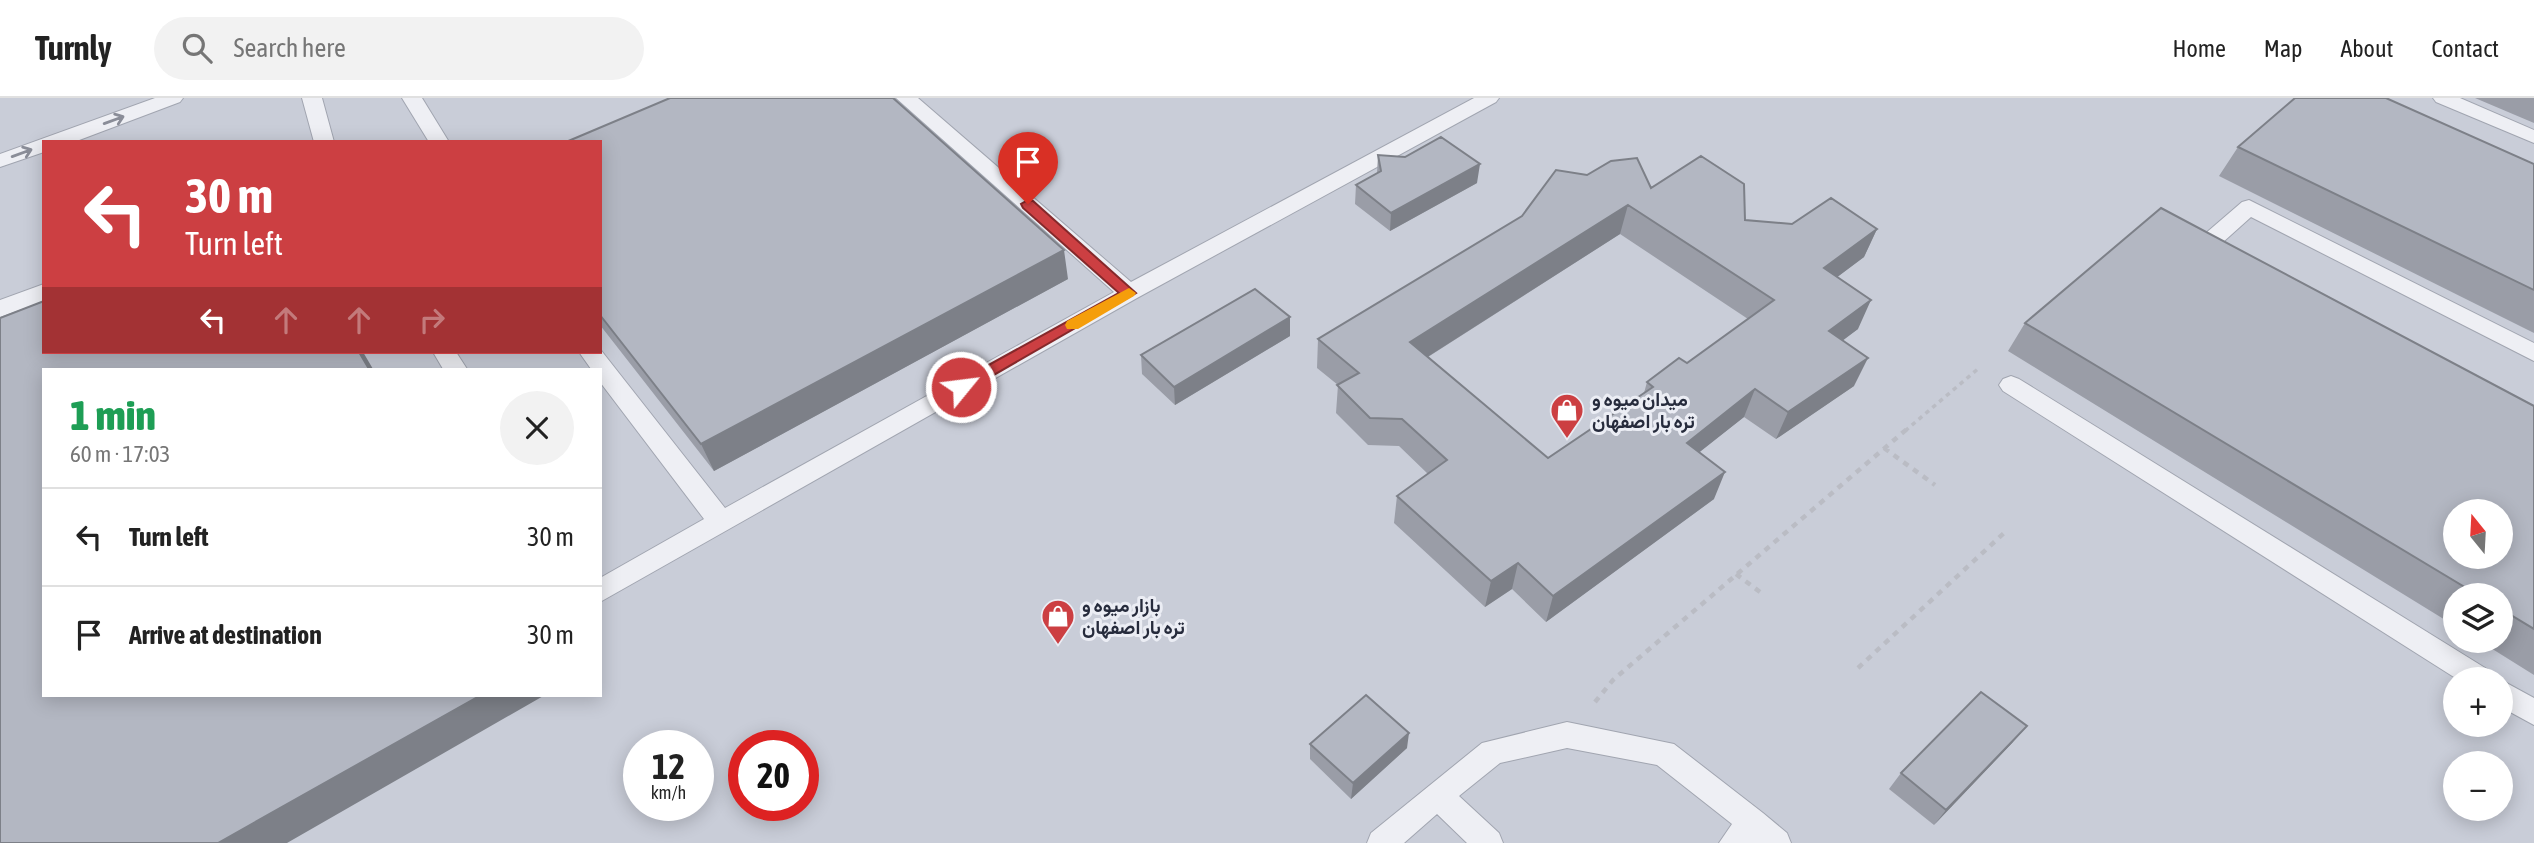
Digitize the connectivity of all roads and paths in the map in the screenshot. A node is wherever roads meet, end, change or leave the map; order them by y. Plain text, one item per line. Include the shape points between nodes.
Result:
1 (173, 98) edge
2 (312, 98) edge
3 (412, 98) edge
4 (906, 98) edge
5 (1489, 98) edge
6 (2444, 98) edge
7 (2534, 137) edge
8 (59, 140) edge
9 (323, 140) edge
10 (438, 140) edge
11 (42, 146) edge
12 (0, 161) edge
13 (2243, 263) edge
14 (42, 293) edge
15 (1129, 293) junction
16 (0, 309) edge
17 (2534, 353) edge
18 (592, 354) edge
19 (2011, 385) joint
20 (1884, 448) junction
21 (1936, 485) dead end
22 (721, 522) junction
23 (2004, 533) dead end
24 (1736, 574) junction
25 (602, 590) edge
26 (1760, 592) dead end
27 (2461, 667) edge
28 (1858, 668) dead end
29 (2513, 700) edge
30 (2534, 713) edge
31 (1567, 735) junction
32 (1438, 795) junction
33 (1744, 833) edge
34 (1382, 843) edge
35 (1488, 843) edge
36 (1776, 843) edge

8 -> 1 lane
2 - 9 lane
3 - 10 lane
4 - 15 lane
5 - 15 lane
6 - 7 lane
12 -> 11 lane
13 - 17 lane via 2207,244 2249,207
14 - 16 lane
15 - 22 lane
18 - 22 lane
19 - 20 path via 1980,366
19 - 27 lane
20 - 21 path
20 - 24 path
22 - 25 lane
23 - 28 path
24 - 26 path
24 - 31 path via 1613,680
29 - 30 lane
31 - 32 lane via 1492,752
31 - 33 lane via 1664,753
32 - 34 lane
32 - 35 lane
33 - 36 lane

